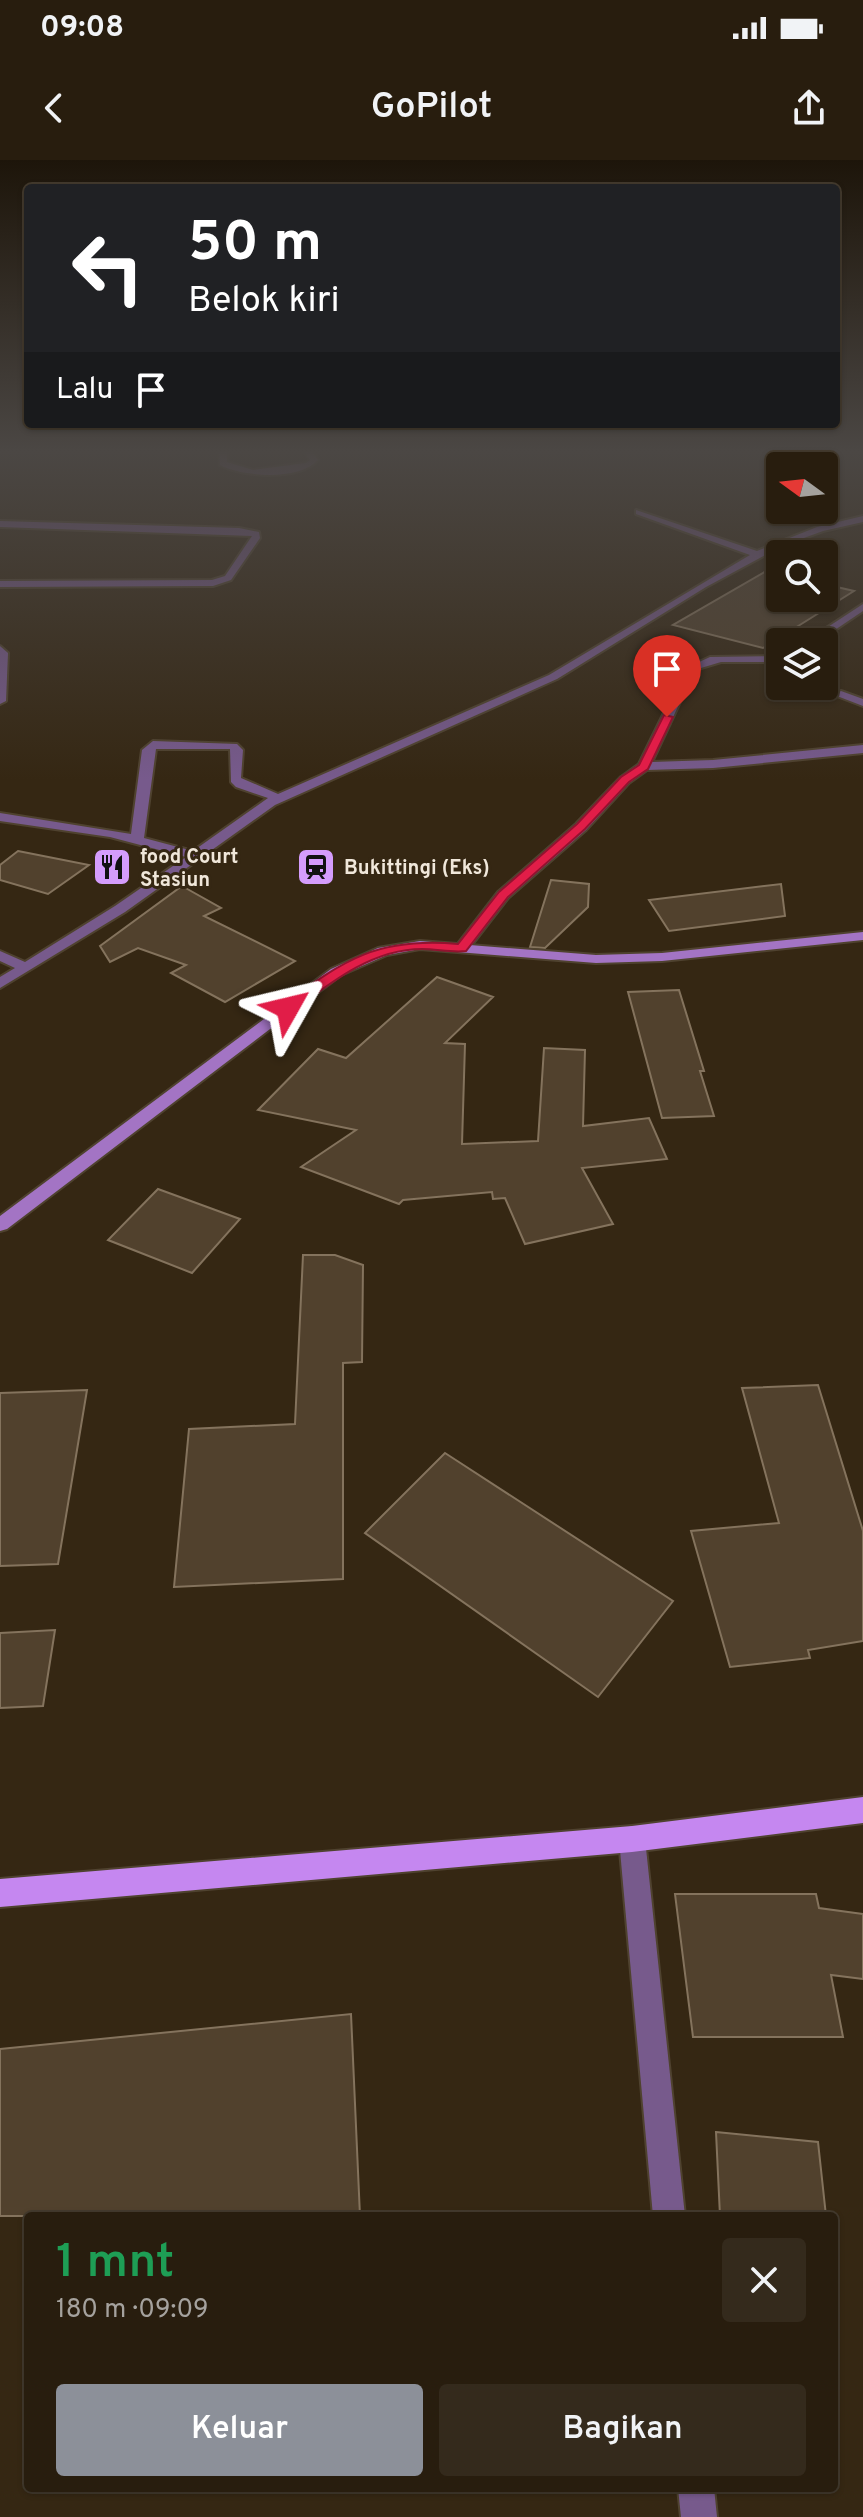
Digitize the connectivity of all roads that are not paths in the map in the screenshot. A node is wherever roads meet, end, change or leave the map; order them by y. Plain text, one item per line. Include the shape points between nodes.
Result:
1 (241, 560) edge
2 (746, 560) edge
3 (0, 584) edge
4 (863, 607) edge
5 (831, 628) edge
6 (0, 649) edge
7 (766, 659) edge
8 (841, 694) dead end
9 (0, 701) edge
10 (863, 703) edge
11 (863, 749) edge
12 (644, 766) junction
13 (279, 798) junction
14 (0, 817) edge
15 (137, 838) junction
16 (195, 855) junction
17 (863, 936) edge
18 (462, 948) junction
19 (0, 955) edge
20 (26, 968) junction
21 (0, 983) edge
22 (0, 1225) edge
23 (863, 1810) edge
24 (632, 1839) junction
25 (0, 1893) edge
26 (669, 2212) edge
27 (696, 2492) edge
28 (699, 2517) edge

1 - 3 street via 228,578 213,583
2 - 13 street via 551,678
4 - 5 street
6 - 9 street
7 - 12 street via 713,660 691,668
8 - 10 street
11 - 12 street
12 - 18 street via 503,895
13 - 15 street via 235,779 233,746 153,745 148,750
13 - 16 street
14 - 15 street
15 - 16 street
16 - 20 street
17 - 18 street via 596,959
18 - 22 street via 420,945 383,951 336,972
19 - 20 street
20 - 21 street
23 - 24 main road
24 - 25 main road
24 - 26 street
27 - 28 street

